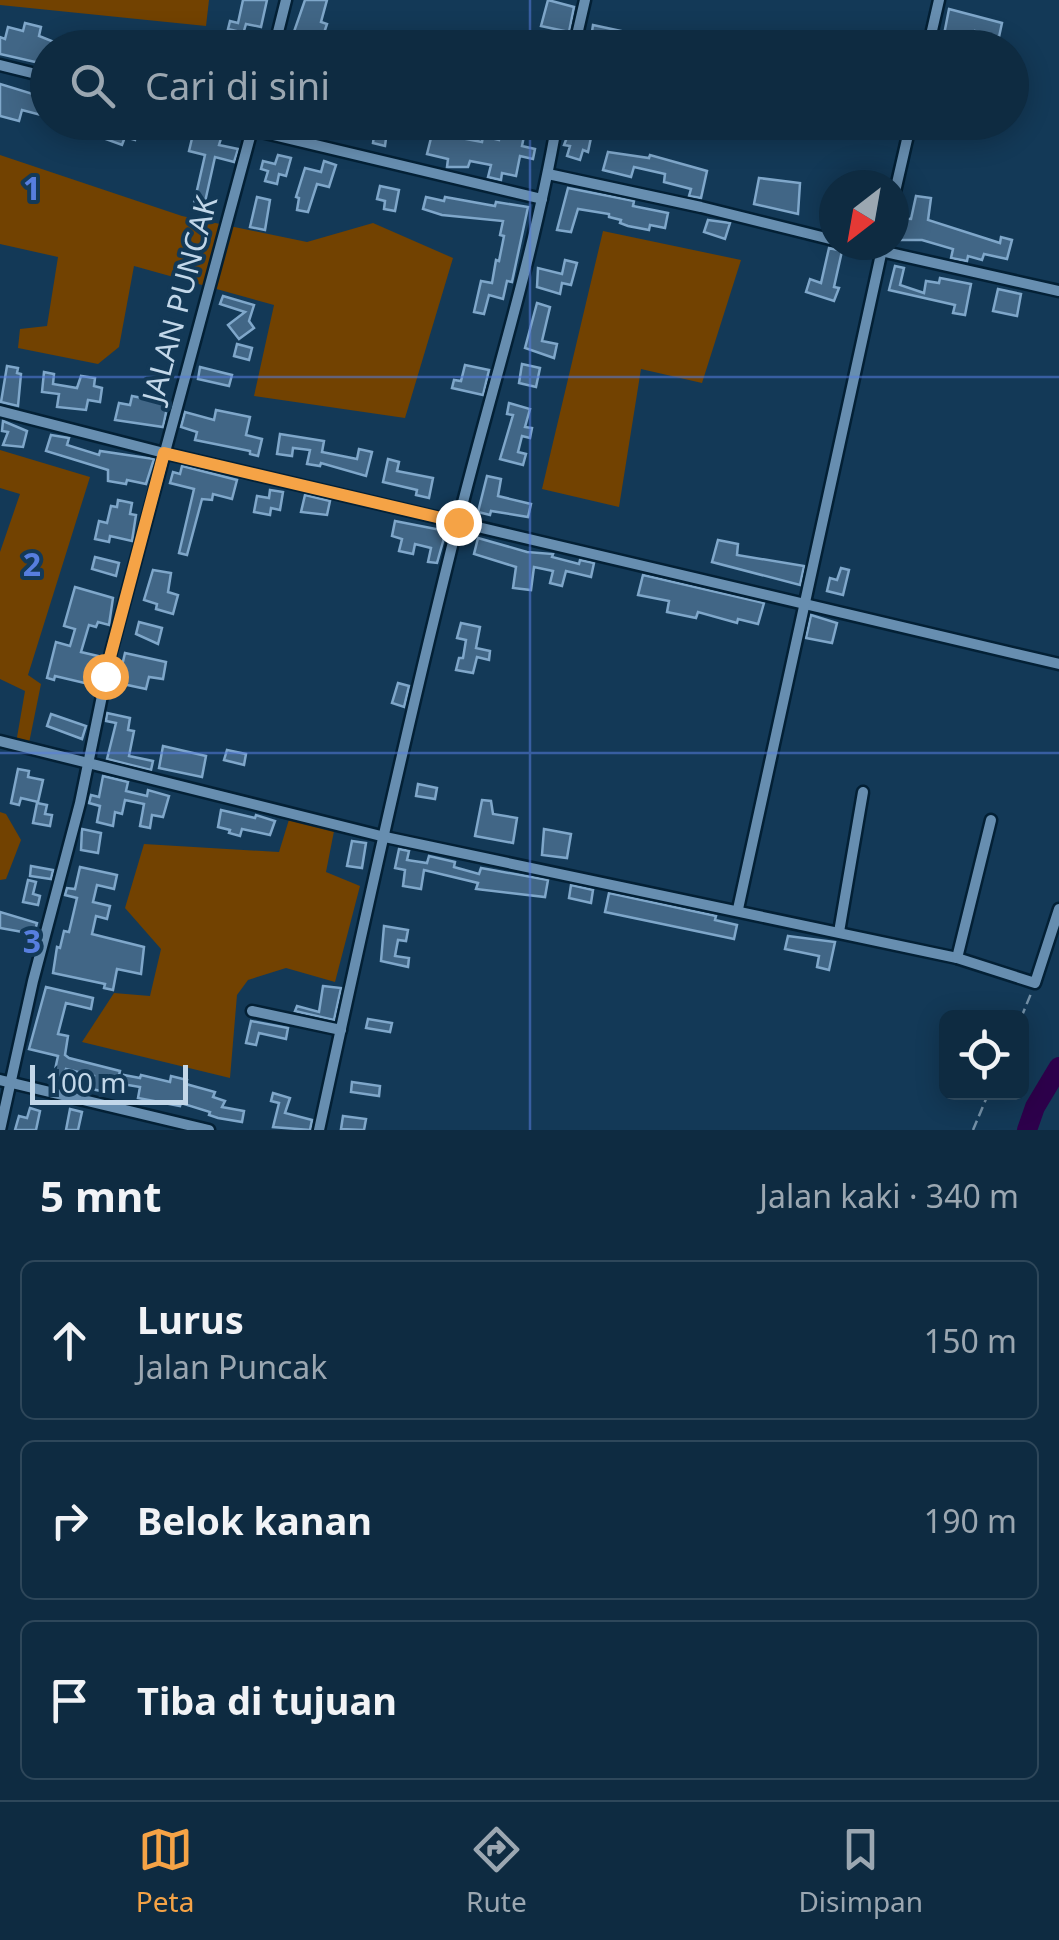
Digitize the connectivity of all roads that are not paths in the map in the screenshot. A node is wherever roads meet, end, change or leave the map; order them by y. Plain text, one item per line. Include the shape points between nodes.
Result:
1 (286, 0) edge
2 (586, 0) edge
3 (939, 0) edge
4 (278, 30) edge
5 (578, 30) edge
6 (932, 30) edge
7 (0, 65) edge
8 (30, 73) edge
9 (249, 140) edge
10 (305, 140) edge
11 (554, 140) edge
12 (907, 140) edge
13 (900, 170) edge
14 (548, 174) junction
15 (542, 199) junction
16 (819, 236) edge
17 (909, 255) edge
18 (879, 260) edge
19 (1059, 291) edge
20 (0, 410) edge
21 (164, 453) junction
22 (458, 522) junction
23 (807, 605) junction
24 (1059, 664) edge
25 (0, 741) edge
26 (88, 762) junction
27 (863, 792) dead end
28 (990, 820) dead end
29 (386, 836) junction
30 (738, 909) junction
31 (1059, 909) edge
32 (838, 932) junction
33 (957, 958) junction
34 (252, 1011) dead end
35 (341, 1030) junction
36 (5, 1081) edge
37 (0, 1130) edge
38 (209, 1130) edge
39 (319, 1130) edge

1 - 4 street
2 - 5 street
3 - 6 street
7 - 8 street
9 - 21 street, JALAN PUNCAK
10 - 15 street
11 - 14 street
12 - 13 street
14 - 15 street
14 - 16 street
15 - 22 street
17 - 19 street
18 - 23 street
20 - 21 street
21 - 22 street
21 - 26 street, JALAN PUNCAK
22 - 23 street
22 - 29 street
23 - 24 street
23 - 30 street
25 - 26 street
26 - 29 street
26 - 36 street, JALAN PUNCAK
27 - 32 street
28 - 33 street
29 - 30 street
29 - 35 street
30 - 32 street
31 - 33 street via 1035,983
32 - 33 street
34 - 35 street
35 - 39 street
36 - 37 street, JALAN PUNCAK
36 - 38 street

